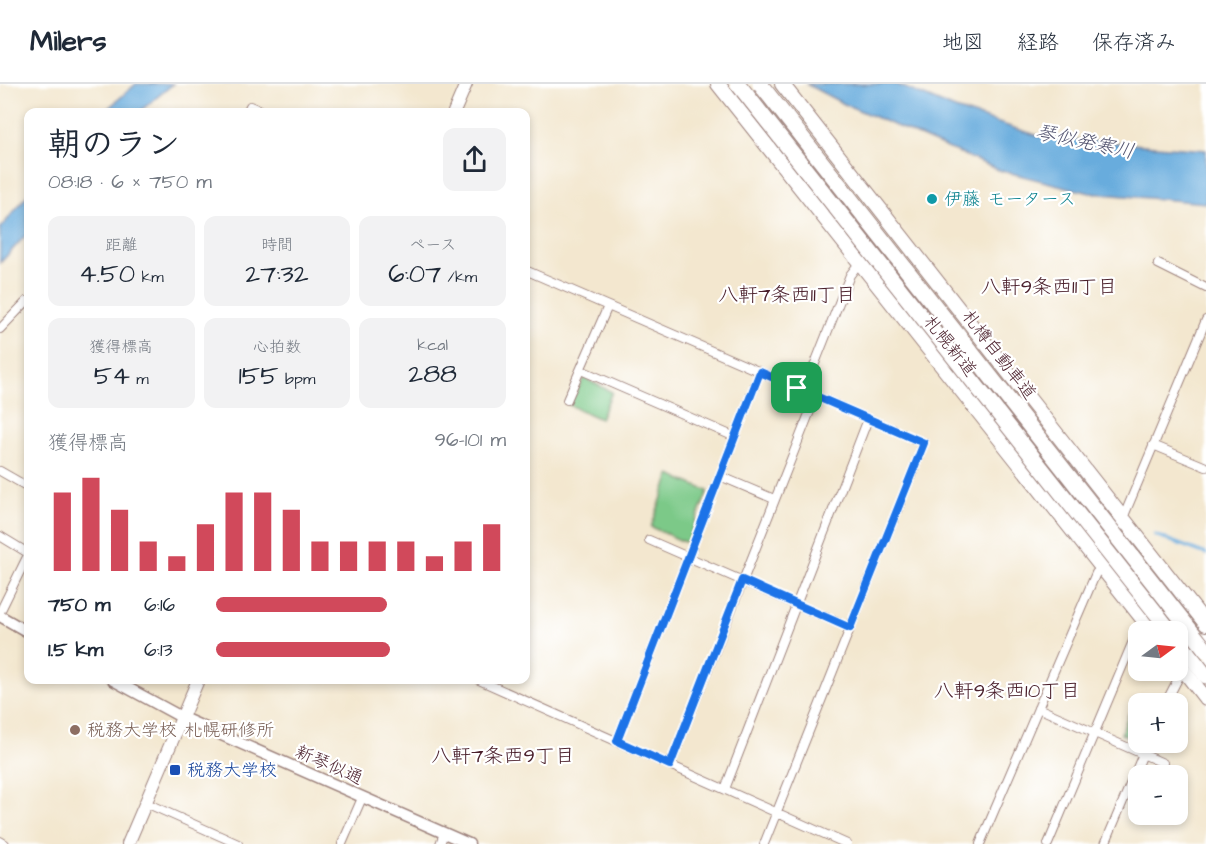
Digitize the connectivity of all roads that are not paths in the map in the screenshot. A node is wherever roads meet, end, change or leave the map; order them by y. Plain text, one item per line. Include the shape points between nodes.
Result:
1 (466, 84) edge
2 (718, 84) edge
3 (738, 84) edge
4 (760, 84) edge
5 (782, 84) edge
6 (456, 108) edge
7 (860, 262) junction
8 (1158, 264) dead end
9 (530, 272) edge
10 (1206, 288) edge
11 (24, 304) edge
12 (608, 306) junction
13 (1206, 320) edge
14 (0, 328) edge
15 (581, 370) junction
16 (760, 372) junction
17 (797, 388) junction
18 (816, 396) junction
19 (567, 400) dead end
20 (868, 419) junction
21 (735, 436) junction
22 (1153, 445) junction
23 (1206, 467) edge
24 (0, 471) edge
25 (720, 476) junction
26 (24, 485) edge
27 (774, 500) junction
28 (1122, 517) junction
29 (0, 537) edge
30 (649, 540) dead end
31 (24, 552) edge
32 (687, 555) junction
33 (24, 563) edge
34 (1103, 567) junction
35 (742, 580) junction
36 (796, 604) junction
37 (0, 614) edge
38 (1144, 621) edge
39 (1162, 621) edge
40 (1206, 624) edge
41 (850, 628) junction
42 (24, 629) edge
43 (1206, 650) edge
44 (1128, 653) edge
45 (1188, 653) edge
46 (1188, 676) edge
47 (1206, 676) edge
48 (120, 684) edge
49 (196, 684) edge
50 (488, 684) edge
51 (1206, 699) edge
52 (1038, 708) junction
53 (183, 718) junction
54 (1095, 732) junction
55 (617, 741) junction
56 (1128, 746) edge
57 (1144, 753) joint
58 (1163, 763) dead end
59 (670, 765) junction
60 (725, 789) junction
61 (362, 798) junction
62 (146, 802) junction
63 (777, 813) junction
64 (442, 839) edge
65 (0, 841) edge
66 (5, 844) edge
67 (128, 844) edge
68 (238, 844) edge
69 (342, 844) edge
70 (469, 844) edge
71 (764, 844) edge
72 (847, 844) edge
73 (980, 844) edge
74 (1048, 844) edge
75 (1105, 844) edge

1 - 6 main road
2 - 7 highway, 札幌新道
3 - 39 highway, 札樽自動車道, bridge
4 - 43 highway, 札樽自動車道, bridge
5 - 28 highway, 札幌新道
7 - 17 street via 850,275 812,371
7 - 34 highway, 札幌新道
8 - 10 street
9 - 12 street
11 - 14 street
12 - 15 street
12 - 16 street
13 - 22 street
15 - 19 street
15 - 21 street
16 - 17 street
16 - 21 street
17 - 18 street
18 - 20 street
18 - 27 street
20 - 36 street
20 - 41 street via 924,443
21 - 25 street
22 - 23 street
22 - 28 street
24 - 26 street
25 - 27 street
25 - 32 street
27 - 35 street
28 - 34 street
28 - 40 highway, 札幌新道
29 - 31 street
30 - 32 street
32 - 35 street
32 - 55 street
33 - 37 street
34 - 38 highway, 札幌新道
34 - 52 street via 1096,573
35 - 36 street
35 - 59 street
36 - 41 street
36 - 60 street
37 - 42 street
41 - 63 street
44 - 54 street
45 - 47 highway
46 - 51 highway
48 - 53 street, 新琴似通
49 - 53 main road
50 - 55 street
52 - 54 street
52 - 73 street
53 - 61 street, 新琴似通
53 - 62 main road
54 - 56 street
54 - 74 street
55 - 59 street
57 - 58 street
57 - 75 street
59 - 60 street
60 - 63 street
61 - 64 street, 新琴似通
61 - 69 street
62 - 67 main road
62 - 68 street
63 - 71 street
63 - 72 street
64 - 70 street, 新琴似通
65 - 66 street

